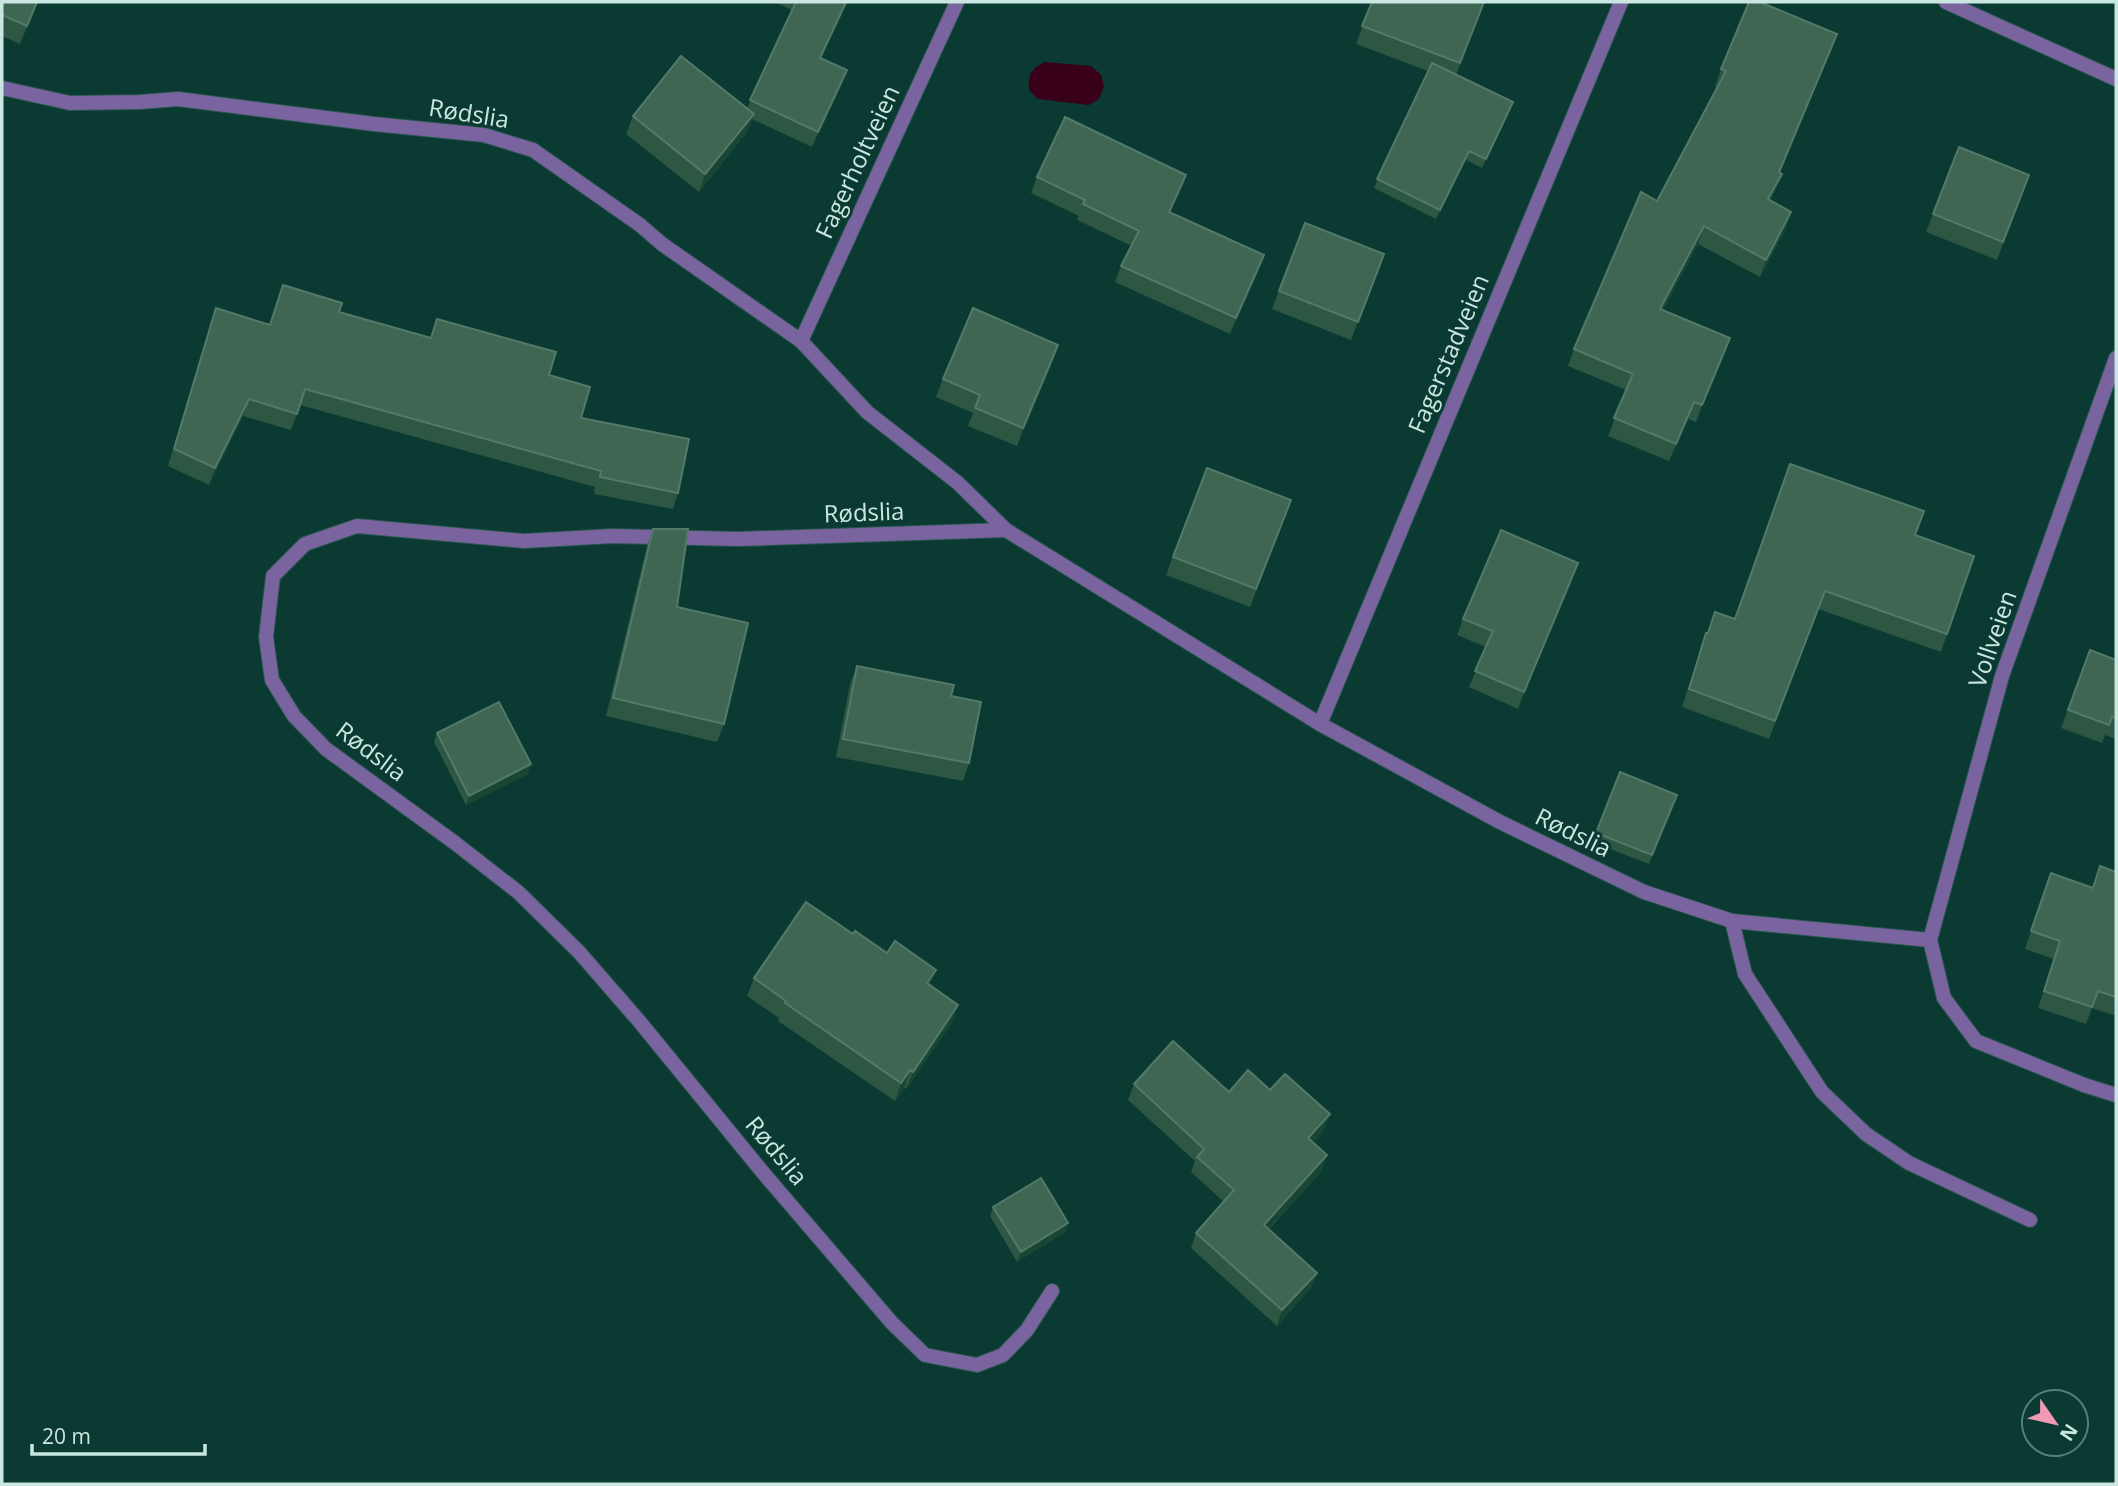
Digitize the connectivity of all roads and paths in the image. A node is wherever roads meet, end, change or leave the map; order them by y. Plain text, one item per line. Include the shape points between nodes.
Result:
1 (957, 2) edge
2 (1621, 2) edge
3 (1946, 2) edge
4 (2116, 79) edge
5 (2, 89) edge
6 (801, 341) junction
7 (2116, 358) edge
8 (1006, 530) junction
9 (1320, 724) junction
10 (1732, 921) junction
11 (1930, 940) junction
12 (2116, 1096) edge
13 (2030, 1220) dead end
14 (1052, 1291) dead end

1 - 6 street, Fagerholtveien
2 - 9 street, Fagerstadveien
3 - 4 street
5 - 6 street, Rødslia via 70,103 178,99 484,135 533,150
6 - 8 street, Rødslia via 867,412 958,483
7 - 11 street, Vollveien via 2002,676
8 - 9 street, Rødslia
8 - 14 street, Rødslia via 766,539 612,536 524,541 356,526 305,544 272,576 266,637 272,680 294,716 326,749 518,892 579,952 892,1323 925,1355 977,1365 1003,1354 1027,1330
9 - 10 street, Rødslia via 1500,822 1644,892
10 - 11 street, Rødslia
10 - 13 street via 1745,974 1822,1092 1866,1134 1909,1163
11 - 12 street via 1944,998 1976,1041

